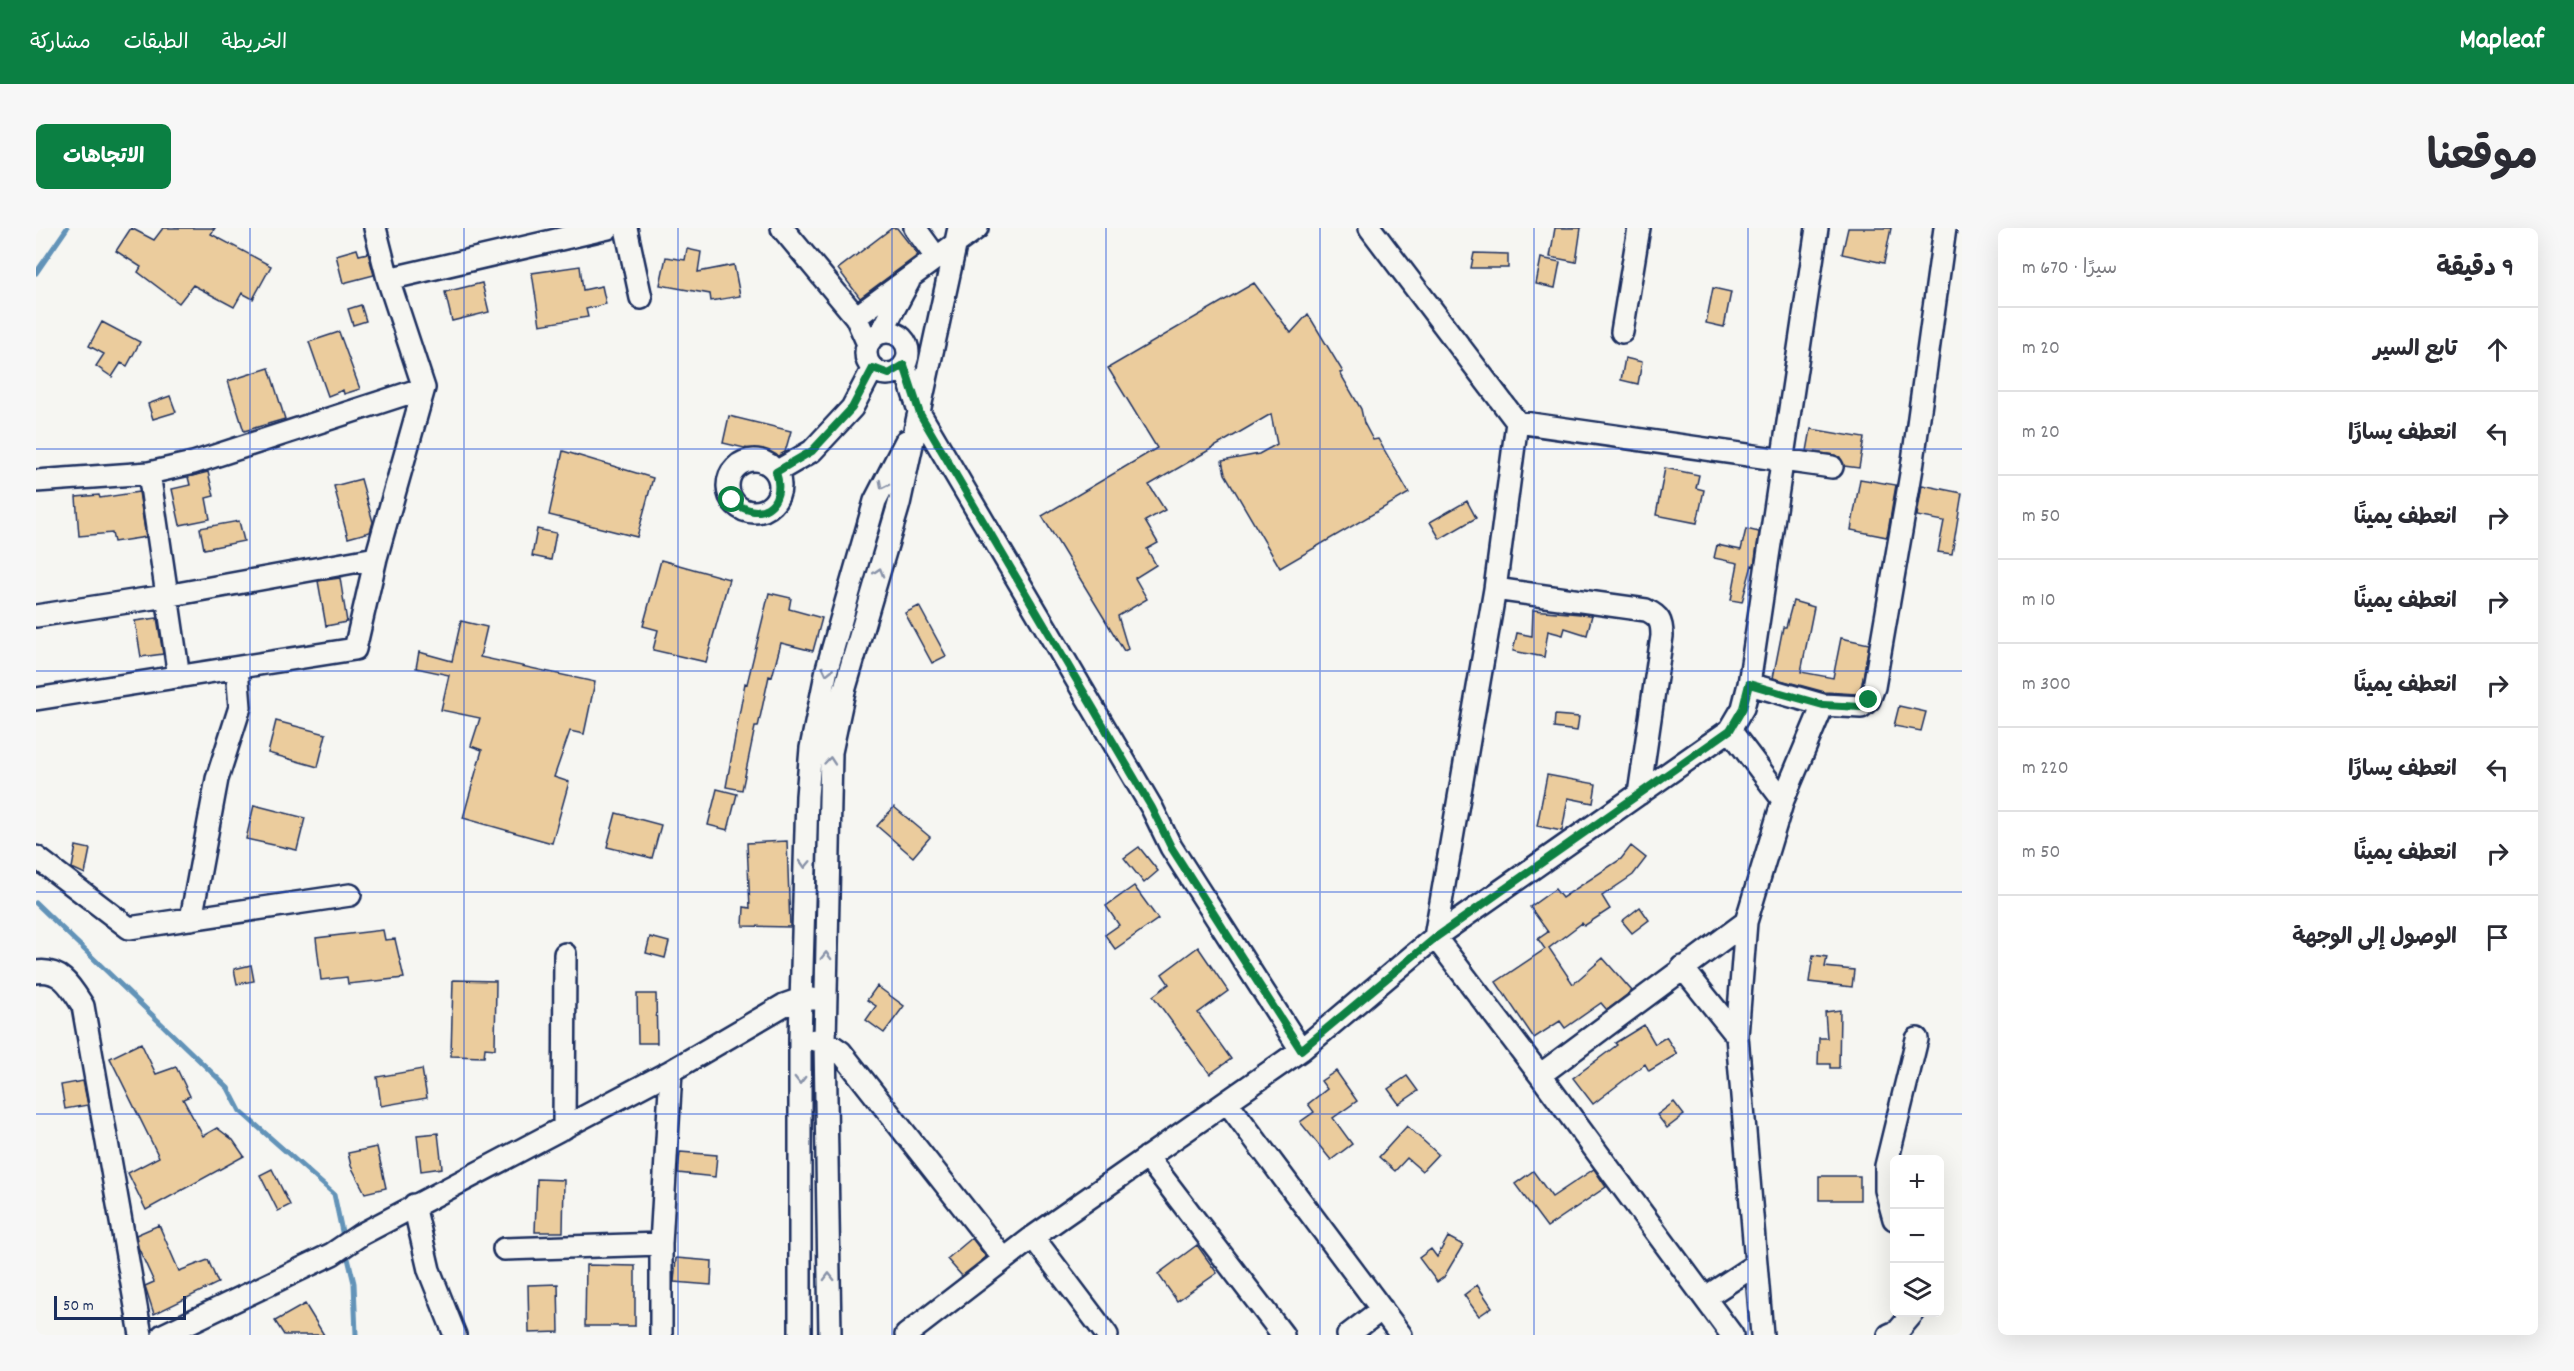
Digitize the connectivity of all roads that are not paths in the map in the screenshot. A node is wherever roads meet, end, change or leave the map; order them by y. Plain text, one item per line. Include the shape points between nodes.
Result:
1 (375, 228) edge
2 (608, 228) edge
3 (626, 228) edge
4 (782, 228) edge
5 (915, 228) edge
6 (977, 228) edge
7 (1370, 228) edge
8 (1639, 228) edge
9 (1818, 228) edge
10 (1945, 228) edge
11 (957, 236) edge
12 (936, 257) junction
13 (912, 275) junction
14 (387, 279) junction
15 (641, 298) dead end
16 (944, 307) junction
17 (856, 317) junction
18 (1622, 332) dead end
19 (875, 339) junction
20 (906, 362) junction
21 (873, 368) junction
22 (424, 388) junction
23 (920, 414) junction
24 (1517, 422) junction
25 (1783, 460) junction
26 (1832, 467) dead end
27 (776, 472) dead end
28 (149, 473) junction
29 (36, 482) edge
30 (376, 558) junction
31 (1495, 589) junction
32 (166, 596) junction
33 (36, 616) edge
34 (237, 669) junction
35 (179, 677) junction
36 (1749, 684) junction
37 (36, 699) edge
38 (1823, 705) junction
39 (1730, 730) junction
40 (1639, 794) junction
41 (1783, 800) junction
42 (36, 857) edge
43 (350, 895) dead end
44 (191, 918) junction
45 (1746, 922) junction
46 (1435, 938) junction
47 (565, 954) dead end
48 (1682, 967) junction
49 (36, 972) edge
50 (801, 999) junction
51 (825, 999) junction
52 (1737, 1036) junction
53 (800, 1038) junction
54 (1917, 1039) dead end
55 (825, 1041) junction
56 (1301, 1050) junction
57 (670, 1071) junction
58 (1540, 1075) junction
59 (1227, 1102) junction
60 (564, 1128) junction
61 (1147, 1157) junction
62 (414, 1205) junction
63 (1891, 1209) edge
64 (1033, 1237) junction
65 (661, 1244) junction
66 (504, 1249) dead end
67 (1004, 1259) junction
68 (1755, 1265) junction
69 (1706, 1297) junction
70 (1382, 1309) junction
71 (1910, 1317) edge
72 (141, 1335) edge
73 (163, 1335) edge
74 (455, 1335) edge
75 (661, 1335) edge
76 (800, 1335) edge
77 (830, 1335) edge
78 (906, 1335) edge
79 (1107, 1335) edge
80 (1283, 1335) edge
81 (1348, 1335) edge
82 (1401, 1335) edge
83 (1732, 1335) edge
84 (1762, 1335) edge
85 (1889, 1335) edge

1 - 14 street
2 - 14 street
3 - 15 street
4 - 17 street
5 - 12 street
6 - 11 street
7 - 24 street
8 - 18 street
9 - 25 street
10 - 38 street via 1912,468 1874,687 1861,707
11 - 12 street
11 - 16 street
12 - 13 street
13 - 17 street
13 - 19 street
14 - 22 street
16 - 20 street
16 - 23 street
17 - 19 street
19 - 20 street via 898,335 904,341
19 - 21 street via 868,361
20 - 21 street via 889,374
20 - 23 street
21 - 27 street via 852,408 812,451
22 - 28 street via 193,464
22 - 30 street
23 -> 50 street via 875,501 827,669 807,796
51 -> 23 street via 831,752
23 - 56 street via 1152,808 1171,847
24 - 25 street
24 - 31 street
25 - 26 street
25 - 36 street
28 - 29 street
28 - 32 street
30 - 32 street
30 - 34 street via 355,649
31 - 40 street via 1646,610 1657,615 1662,623 1662,636
31 - 46 street
32 - 33 street
32 - 35 street
34 - 35 street
34 - 44 street via 240,707 217,779
35 - 37 street
36 - 38 street
36 - 39 street via 1743,708
38 - 41 street
39 - 40 street
39 - 41 street
40 - 46 street
41 - 45 street
42 - 44 street via 129,928
43 - 44 street
45 - 48 street
45 - 52 street
46 - 56 street
46 - 58 street
47 - 60 street
48 - 52 street
48 - 58 street
49 - 72 street via 47,970 65,979 83,1006
50 - 51 street
50 - 53 street
50 - 57 street via 774,1010
51 - 55 street
52 - 68 street
53 - 55 street
53 -> 76 street
54 - 63 street via 1886,1166
55 - 67 street via 841,1052
77 -> 55 street
56 - 59 street
57 - 60 street
57 - 65 street
58 - 69 street
59 - 61 street
59 - 70 street
60 - 62 street
61 - 64 street
61 - 80 street
62 - 73 street via 332,1254
62 - 74 street via 429,1270
64 - 67 street
64 - 79 street
65 - 66 street
65 - 75 street
67 - 78 street
68 - 69 street
68 - 84 street
69 - 83 street
70 - 81 street
70 - 82 street
71 - 85 street

